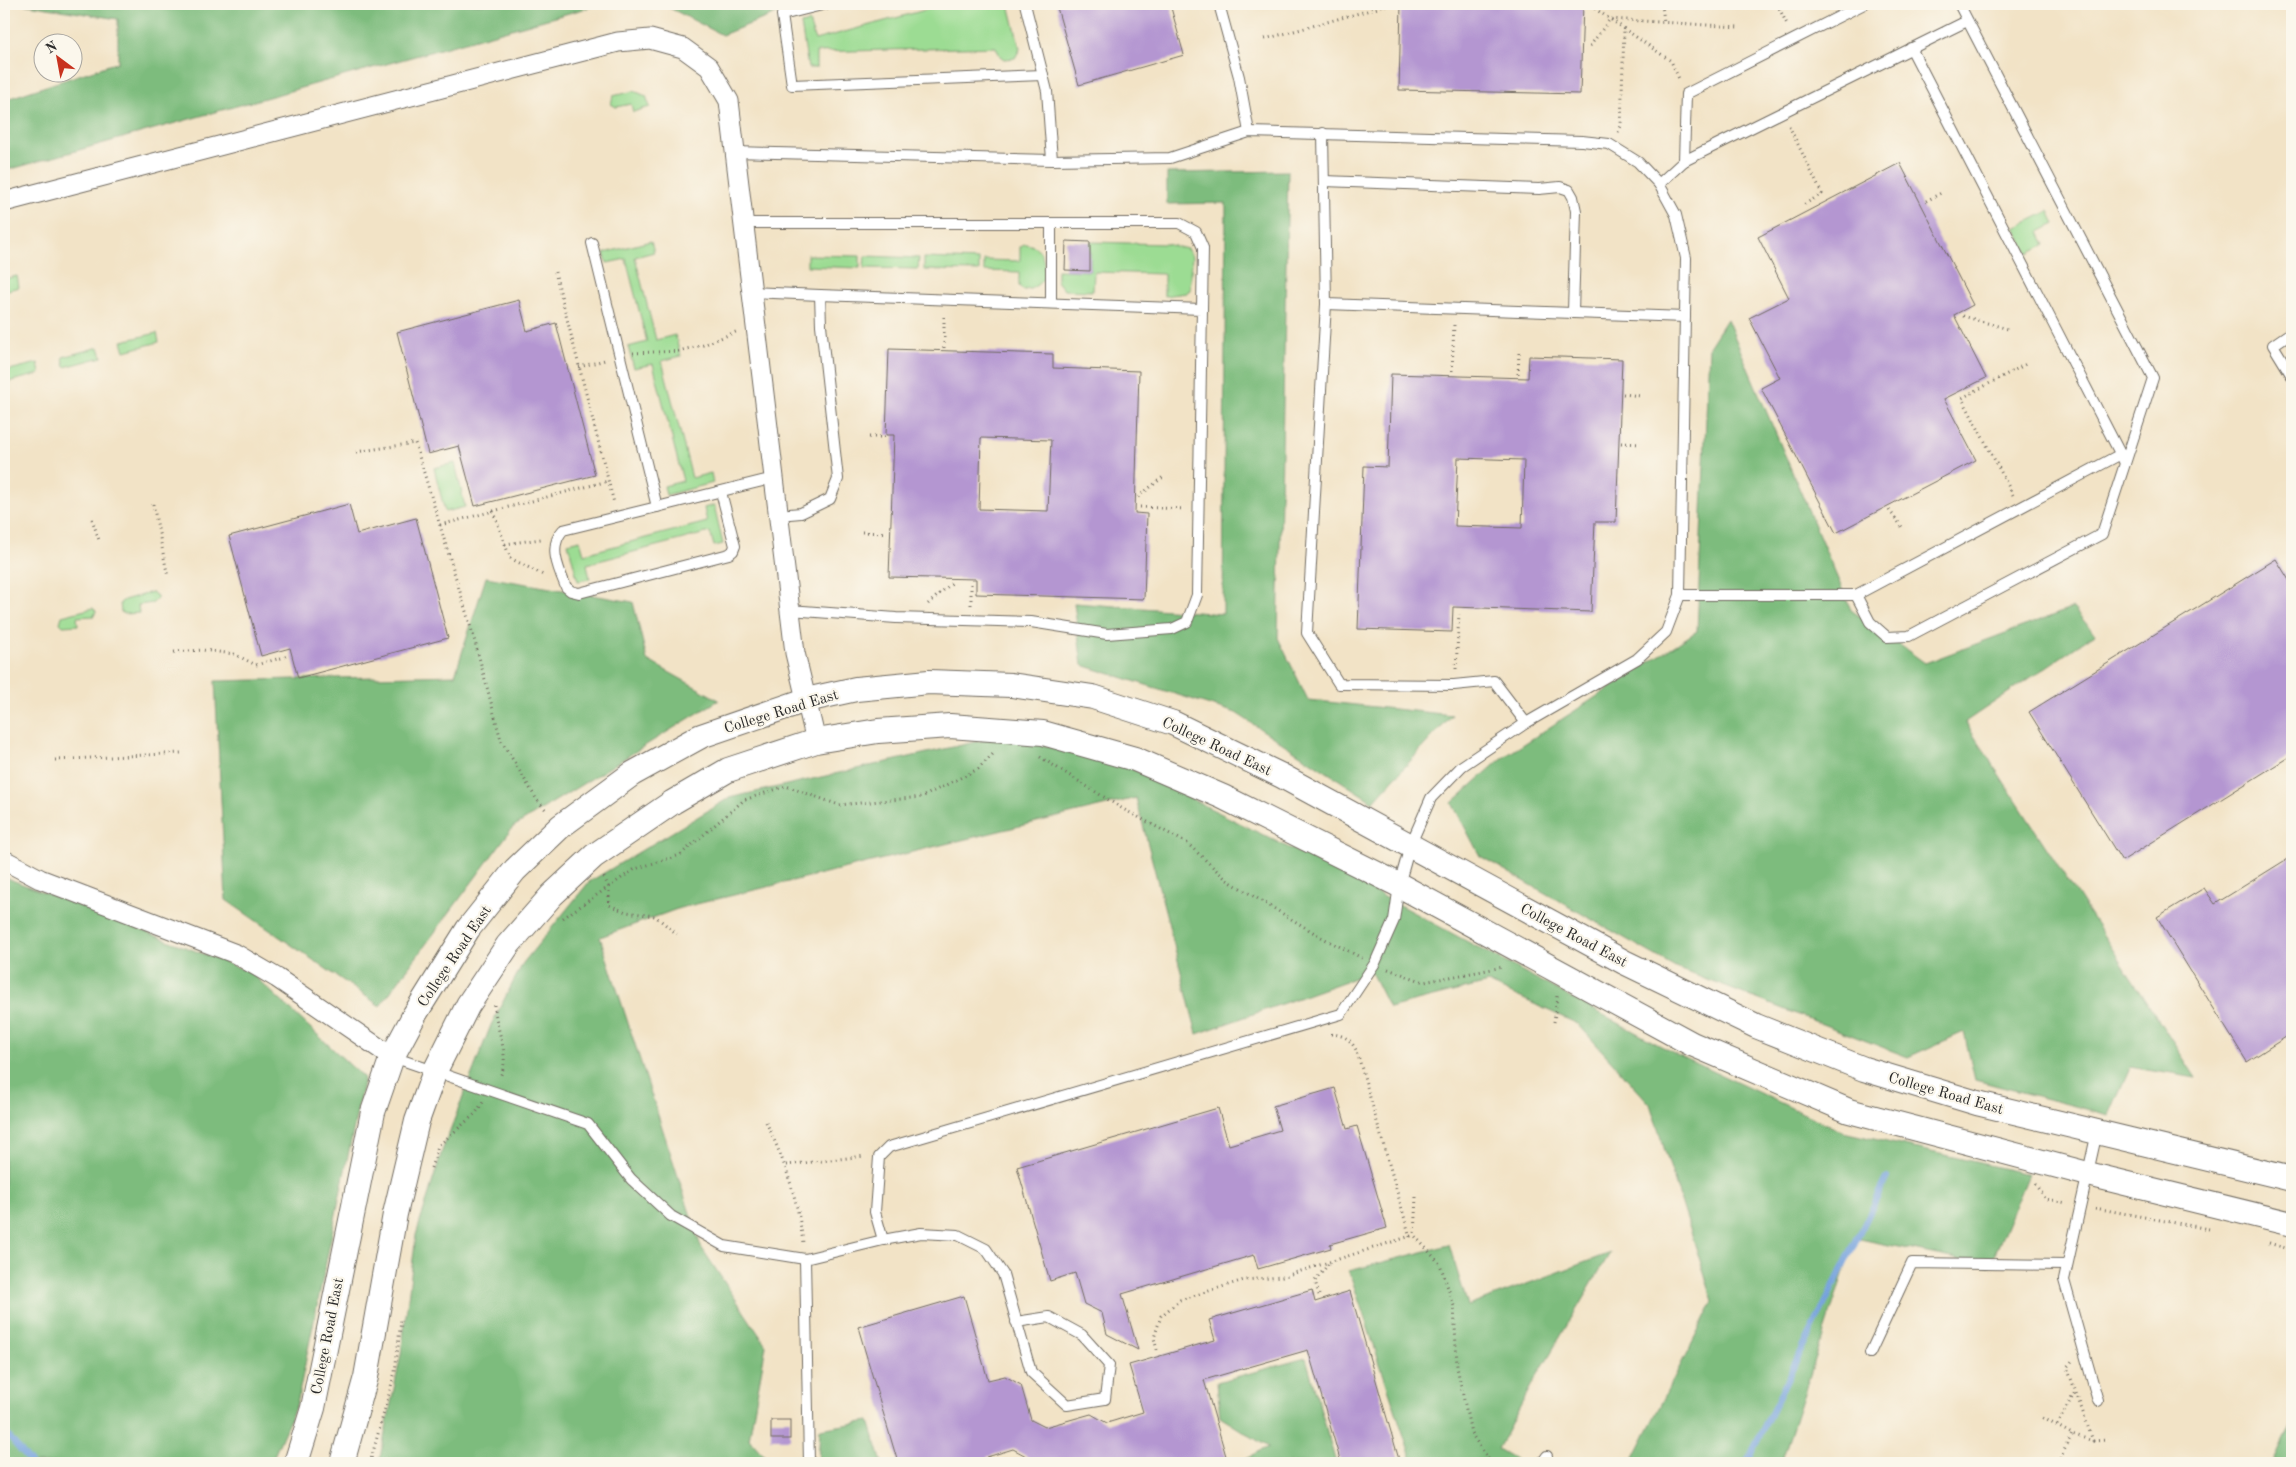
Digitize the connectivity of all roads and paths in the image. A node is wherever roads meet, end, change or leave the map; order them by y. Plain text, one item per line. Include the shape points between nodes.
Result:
1 (826, 4) edge
2 (1025, 4) edge
3 (1219, 4) edge
4 (1392, 4) edge
5 (1595, 4) edge
6 (1662, 4) edge
7 (1777, 4) edge
8 (1864, 4) edge
9 (1959, 4) edge
10 (1610, 19) junction
11 (1967, 20) junction
12 (1664, 22) junction
13 (1739, 27) dead end
14 (1624, 28) junction
15 (1264, 38) dead end
16 (1794, 39) junction
17 (1590, 46) dead end
18 (1911, 48) junction
19 (1043, 75) junction
20 (1686, 94) junction
21 (1782, 112) junction
22 (1249, 132) junction
23 (1324, 133) junction
24 (1609, 144) junction
25 (735, 152) junction
26 (1052, 160) junction
27 (1684, 161) junction
28 (1324, 181) junction
29 (1659, 184) junction
30 (1943, 192) dead end
31 (1926, 201) dead end
32 (4, 202) edge
33 (1803, 204) dead end
34 (743, 223) junction
35 (1051, 223) junction
36 (592, 243) dead end
37 (554, 272) dead end
38 (752, 292) junction
39 (820, 295) junction
40 (944, 299) junction
41 (1052, 303) junction
42 (1326, 304) junction
43 (1454, 308) junction
44 (1202, 309) junction
45 (1573, 312) junction
46 (1685, 316) junction
47 (1962, 316) dead end
48 (756, 329) junction
49 (2008, 329) dead end
50 (2292, 332) edge
51 (944, 348) dead end
52 (1518, 353) dead end
53 (620, 356) junction
54 (2026, 364) dead end
55 (579, 367) junction
56 (1452, 371) dead end
57 (1518, 374) dead end
58 (2292, 376) edge
59 (1623, 394) dead end
60 (1641, 396) dead end
61 (869, 437) dead end
62 (890, 437) dead end
63 (1621, 443) dead end
64 (1640, 444) dead end
65 (356, 452) dead end
66 (2123, 458) junction
67 (1163, 477) dead end
68 (774, 478) junction
69 (608, 482) junction
70 (721, 492) junction
71 (1138, 497) dead end
72 (153, 504) dead end
73 (657, 507) junction
74 (1140, 507) dead end
75 (2020, 508) junction
76 (1198, 509) junction
77 (1889, 510) dead end
78 (493, 511) junction
79 (778, 515) junction
80 (617, 517) junction
81 (92, 519) dead end
82 (440, 525) junction
83 (1902, 527) dead end
84 (862, 532) dead end
85 (887, 533) dead end
86 (556, 538) junction
87 (98, 540) dead end
88 (505, 544) junction
89 (168, 577) dead end
90 (954, 581) dead end
91 (971, 582) dead end
92 (566, 587) junction
93 (1680, 595) junction
94 (1856, 595) junction
95 (922, 609) dead end
96 (790, 610) junction
97 (1459, 614) dead end
98 (971, 620) junction
99 (174, 652) dead end
100 (288, 656) dead end
101 (1454, 685) junction
102 (806, 700) junction
103 (1526, 723) junction
104 (816, 741) junction
105 (1000, 746) dead end
106 (181, 753) dead end
107 (1033, 755) dead end
108 (55, 760) dead end
109 (561, 826) junction
110 (1410, 846) junction
111 (594, 856) junction
112 (4, 860) edge
113 (1399, 885) junction
114 (609, 888) junction
115 (556, 922) dead end
116 (677, 934) dead end
117 (1375, 963) junction
118 (1511, 971) dead end
119 (1566, 998) dead end
120 (495, 1000) dead end
121 (1554, 1022) dead end
122 (1322, 1036) dead end
123 (392, 1057) junction
124 (435, 1071) junction
125 (491, 1090) junction
126 (766, 1122) dead end
127 (2097, 1132) junction
128 (856, 1156) dead end
129 (786, 1165) junction
130 (429, 1174) dead end
131 (2088, 1174) junction
132 (2292, 1178) edge
133 (2034, 1181) dead end
134 (1416, 1197) dead end
135 (2081, 1206) junction
136 (2292, 1224) edge
137 (2215, 1230) dead end
138 (1412, 1236) junction
139 (883, 1240) junction
140 (2267, 1243) dead end
141 (2292, 1250) edge
142 (805, 1259) junction
143 (1330, 1262) junction
144 (2067, 1265) junction
145 (1319, 1295) dead end
146 (401, 1316) dead end
147 (1016, 1322) junction
148 (2083, 1348) junction
149 (1157, 1350) dead end
150 (1870, 1353) dead end
151 (2075, 1392) junction
152 (2098, 1401) dead end
153 (2043, 1418) dead end
154 (2057, 1426) junction
155 (2072, 1434) junction
156 (2107, 1440) dead end
157 (2093, 1441) junction
158 (296, 1463) edge
159 (342, 1463) edge
160 (370, 1463) edge
161 (809, 1463) edge
162 (1493, 1463) edge
163 (2058, 1463) edge

1 - 19 lane via 782,15 792,85
2 - 19 lane
3 - 22 lane via 1239,76
4 - 15 path
5 - 10 path via 1594,8
6 - 12 path
7 - 16 path
8 - 16 lane
9 - 11 lane
10 - 12 path
10 - 14 path
10 - 17 path
11 - 18 lane
11 - 66 lane via 2153,378
12 - 13 path
14 - 20 path via 1671,61
14 - 24 path via 1621,126
16 - 20 lane
18 - 21 lane
18 - 66 lane
19 - 26 lane
20 - 27 lane
21 - 27 lane
21 - 33 path via 1822,194
22 - 23 lane
22 - 26 lane via 1170,158
23 - 24 lane
23 - 28 lane
24 - 29 lane via 1638,162
25 - 26 lane
25 - 32 street via 729,101 708,67 683,48 650,39 618,42
25 - 34 street
27 - 29 lane
28 - 42 lane
28 - 45 lane via 1539,189 1560,187 1569,190 1576,211
29 - 46 lane via 1676,215 1686,258
30 - 31 path
34 - 35 lane
34 - 38 street
35 - 41 lane
35 - 44 lane via 1179,223 1196,232 1203,248
36 - 53 lane
37 - 55 path
38 - 39 lane
38 - 48 street
39 - 40 lane
39 - 79 lane via 838,479 830,498 801,513
40 - 41 lane
40 - 51 path
41 - 44 lane
42 - 43 lane
42 - 101 lane via 1307,633 1339,684
43 - 45 lane
43 - 56 path
44 - 76 lane
45 - 46 lane
46 - 93 lane
47 - 49 path
48 - 53 path via 678,351
48 - 68 street
50 - 58 lane via 2273,345
52 - 57 path
53 - 55 path
53 - 73 lane
54 - 75 path via 1962,398
55 - 69 path
59 - 60 path
61 - 62 path
63 - 64 path
65 - 82 path via 415,443
66 - 75 lane
66 - 94 lane via 2102,534 1909,636 1888,636 1870,622
67 - 71 path
68 - 70 lane
68 - 79 street
69 - 78 path
69 - 80 path
70 - 73 lane
70 - 92 lane via 734,551 579,593
72 - 89 path
73 - 80 lane
74 - 76 path
75 - 94 lane
76 - 98 lane via 1197,595 1187,622 1172,629 1107,634 1031,622
77 - 83 path
78 - 82 path
78 - 88 path
79 - 96 street
80 - 86 lane via 563,530
81 - 87 path
82 - 109 path via 501,740 537,800
84 - 85 path
86 - 88 path
86 - 92 lane via 554,546
88 - 92 path via 510,558
90 - 95 path
91 - 98 path
93 - 94 lane
93 - 103 lane via 1666,632 1637,659
96 - 98 lane
96 - 102 street via 795,653
97 - 101 path
99 - 100 path via 202,650 234,654 256,665
101 - 103 lane via 1494,682
102 - 104 street
102 - 109 street, College Road East via 701,736 632,774
102 - 110 street, College Road East via 856,689 929,682 1011,685 1093,697 1174,723 1282,776
103 - 110 lane via 1462,766 1431,798
104 - 111 street via 728,770 673,802
104 - 113 street via 878,731 950,726 1043,733 1135,759 1223,797
105 - 114 path via 978,769 922,797 839,804 786,786 744,800 680,856 635,870
106 - 108 path
107 - 117 path via 1187,843 1227,880 1320,937
109 - 123 street, College Road East via 515,870 468,929
110 - 113 lane
110 - 127 street, College Road East via 1624,962 1756,1026 1864,1069 1977,1103
111 - 114 path
111 - 124 street via 552,895 508,944 468,1005
112 - 123 street via 40,879 236,954 277,978
113 - 117 lane via 1394,920
113 - 131 street via 1692,1044 1840,1107
114 - 115 path
114 - 116 path via 610,905 626,912 655,916
117 - 118 path via 1424,982 1503,967
117 - 139 lane via 1341,1014 889,1147 878,1157 875,1212
119 - 121 path via 1558,993
120 - 125 path via 504,1069
122 - 138 path via 1343,1035 1353,1043
123 - 124 lane
123 - 158 street, College Road East via 373,1112 313,1408
124 - 125 lane
124 - 159 street via 417,1121 395,1214 366,1377
125 - 130 path via 476,1113 438,1146
125 - 142 lane via 588,1124 631,1179 671,1216 724,1246
126 - 129 path
127 - 131 lane
127 - 132 street, College Road East
128 - 129 path
129 - 142 path via 801,1220
131 - 135 lane
131 - 136 street
133 - 135 path via 2046,1199
134 - 138 path
135 - 137 path
135 - 144 lane
138 - 143 path
138 - 162 path via 1440,1264 1454,1306 1457,1367 1472,1433
139 - 142 lane
139 - 147 lane via 921,1233 958,1235 986,1249 1003,1274
140 - 141 path
142 - 161 lane
143 - 145 path via 1315,1281
143 - 149 path via 1282,1277 1244,1280 1180,1300 1161,1316 1154,1338
144 - 148 lane via 2064,1280
144 - 150 lane via 1912,1264
146 - 160 path via 395,1372
147 - 147 lane via 1031,1372 1067,1405 1105,1399 1109,1365 1082,1335 1049,1317
148 - 151 path via 2067,1367
148 - 152 lane
151 - 154 path
151 - 157 path
153 - 154 path
154 - 155 path
155 - 157 path
155 - 163 path
156 - 157 path

